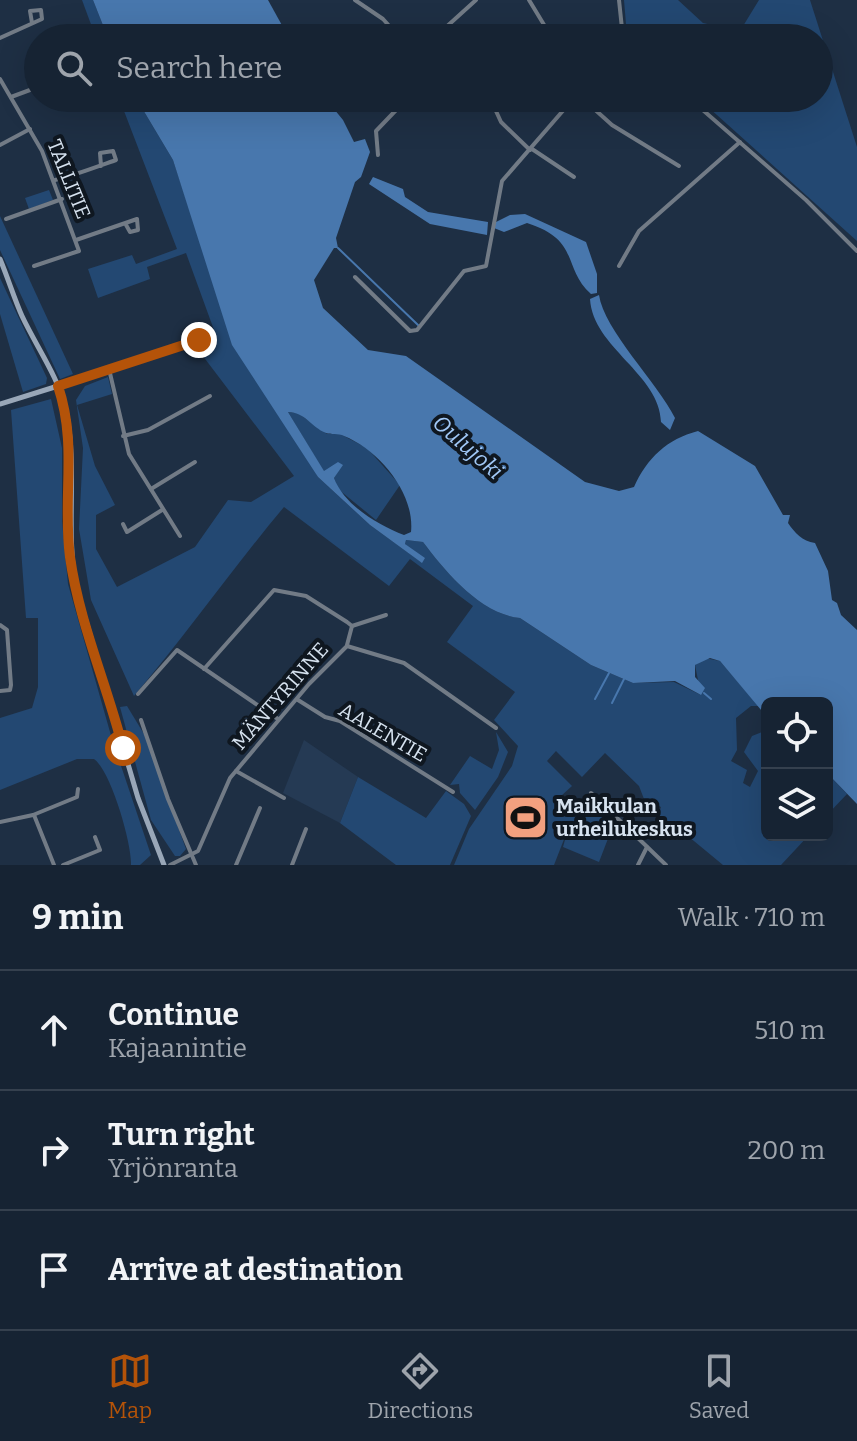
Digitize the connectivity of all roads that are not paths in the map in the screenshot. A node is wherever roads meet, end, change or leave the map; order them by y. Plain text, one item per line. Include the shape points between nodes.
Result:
1 (37, 0) edge
2 (355, 0) edge
3 (476, 0) edge
4 (529, 0) edge
5 (619, 0) edge
6 (41, 10) junction
7 (32, 23) joint
8 (387, 24) edge
9 (449, 24) edge
10 (544, 24) edge
11 (622, 24) edge
12 (24, 27) edge
13 (0, 38) edge
14 (0, 79) edge
15 (24, 92) edge
16 (11, 97) junction
17 (394, 112) edge
18 (496, 112) edge
19 (562, 112) edge
20 (598, 112) edge
21 (705, 112) edge
22 (30, 129) junction
23 (740, 142) junction
24 (0, 145) edge
25 (531, 149) junction
26 (378, 155) dead end
27 (101, 166) junction
28 (679, 166) dead end
29 (574, 177) dead end
30 (55, 180) junction
31 (62, 199) junction
32 (6, 219) dead end
33 (125, 223) dead end
34 (76, 240) junction
35 (857, 251) edge
36 (0, 259) edge
37 (34, 266) dead end
38 (619, 266) dead end
39 (355, 277) dead end
40 (199, 340) dead end
41 (109, 369) junction
42 (58, 386) junction
43 (210, 396) dead end
44 (0, 404) edge
45 (123, 436) junction
46 (195, 462) dead end
47 (151, 489) junction
48 (162, 510) junction
49 (123, 524) dead end
50 (180, 536) dead end
51 (386, 615) dead end
52 (0, 625) edge
53 (352, 626) junction
54 (347, 646) junction
55 (204, 669) junction
56 (0, 691) edge
57 (138, 694) dead end
58 (298, 700) junction
59 (278, 719) junction
60 (141, 720) dead end
61 (496, 728) dead end
62 (236, 771) junction
63 (78, 789) dead end
64 (453, 792) dead end
65 (591, 793) dead end
66 (284, 798) dead end
67 (260, 808) dead end
68 (33, 815) junction
69 (0, 822) edge
70 (306, 829) dead end
71 (95, 837) dead end
72 (647, 847) junction
73 (192, 856) junction
74 (54, 865) edge
75 (63, 865) edge
76 (167, 865) edge
77 (196, 865) edge
78 (236, 865) edge
79 (292, 865) edge
80 (638, 865) edge
81 (666, 865) edge

1 - 6 street
2 - 8 street
3 - 9 street
4 - 10 street
5 - 11 street
6 - 7 street via 42,19
6 - 7 street via 30,11
12 - 13 street
14 - 16 street, TALLITIE
15 - 16 street
16 - 22 street, TALLITIE
17 - 26 street via 376,131
18 - 25 street
19 - 25 street
20 - 28 street
21 - 23 street
22 - 24 street
22 - 30 street, TALLITIE
23 - 35 street
23 - 38 street via 639,231
25 - 29 street
25 - 39 street via 502,181 486,266 464,271 413,331
27 - 27 street via 116,160 113,151 100,153
27 - 30 street
30 - 31 street, TALLITIE
31 - 32 street
31 - 34 street, TALLITIE
33 - 34 street
34 - 37 street, TALLITIE via 79,251
36 - 42 main road
40 - 41 street
41 - 42 street
41 - 45 street
42 - 44 main road
42 - 76 main road via 71,447 69,524 76,587 138,798
43 - 45 street via 148,430
45 - 47 street
46 - 47 street
47 - 48 street
48 - 49 street via 127,532
48 - 50 street
51 - 53 street
52 - 56 street via 7,630 11,685
53 - 54 street
53 - 55 street via 311,598 274,590
54 - 58 street, MÄNTYRINNE
54 - 61 street, MÄNTYRINNE via 404,663
55 - 57 street via 177,650
55 - 59 street
58 - 59 street, MÄNTYRINNE
58 - 64 street, AALENTIE
59 - 62 street, MÄNTYRINNE
60 - 73 street
62 - 66 street
62 - 73 street, MÄNTYRINNE
63 - 68 street via 77,797
65 - 72 street
67 - 78 street
68 - 69 street
68 - 74 street
70 - 79 street
71 - 75 street via 100,850
72 - 80 street
72 - 81 street
73 - 76 street
73 - 77 street

